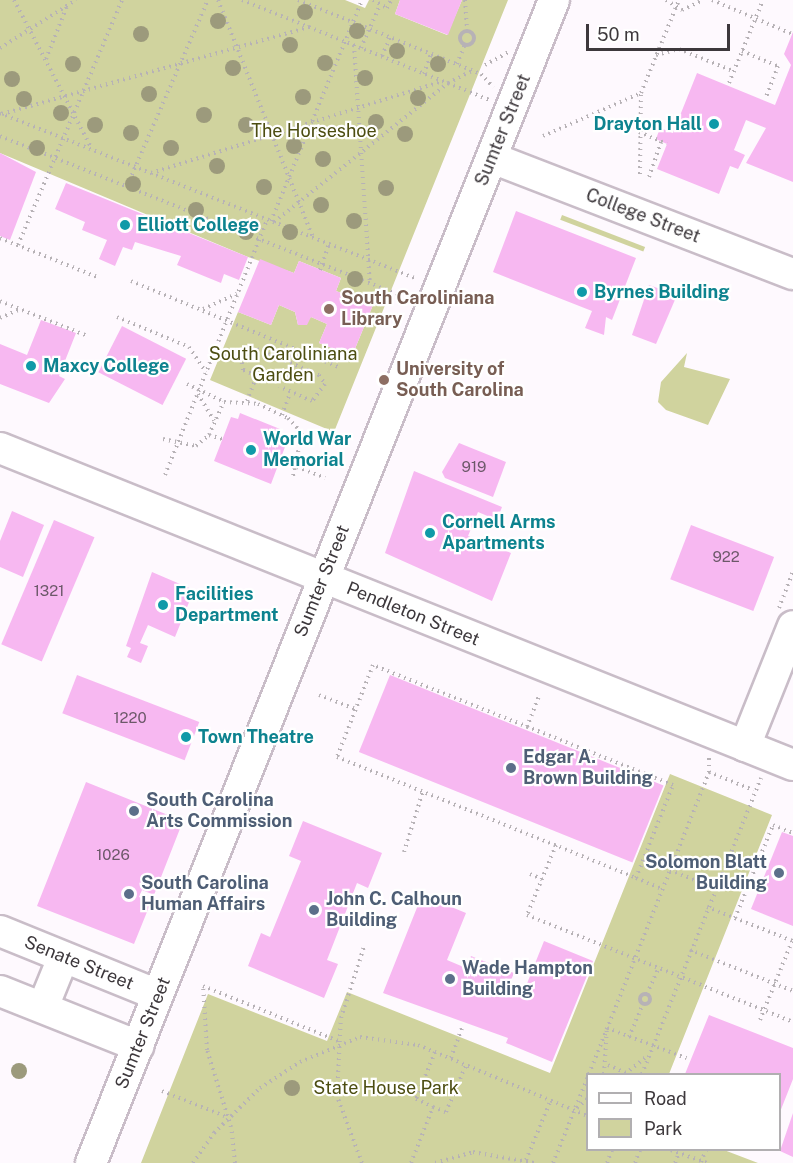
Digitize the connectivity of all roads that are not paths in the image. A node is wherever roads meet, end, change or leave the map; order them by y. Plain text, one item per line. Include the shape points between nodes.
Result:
1 (554, 0) edge
2 (492, 158) junction
3 (793, 274) edge
4 (0, 448) edge
5 (322, 577) junction
6 (793, 626) edge
7 (745, 746) junction
8 (793, 765) edge
9 (0, 932) edge
10 (63, 958) junction
11 (0, 991) edge
12 (158, 995) junction
13 (43, 1007) junction
14 (138, 1046) junction
15 (92, 1163) edge

1 - 2 street, Sumter Street
2 - 3 street, College Street
2 - 5 street, Sumter Street
4 - 5 street, Pendleton Street
5 - 7 street, Pendleton Street
5 - 12 street, Sumter Street
6 - 7 street
7 - 8 street, Pendleton Street
9 - 10 street, Senate Street
10 - 12 street, Senate Street
10 - 13 street
11 - 13 street
12 - 14 street, Sumter Street
13 - 14 street
14 - 15 street, Sumter Street

